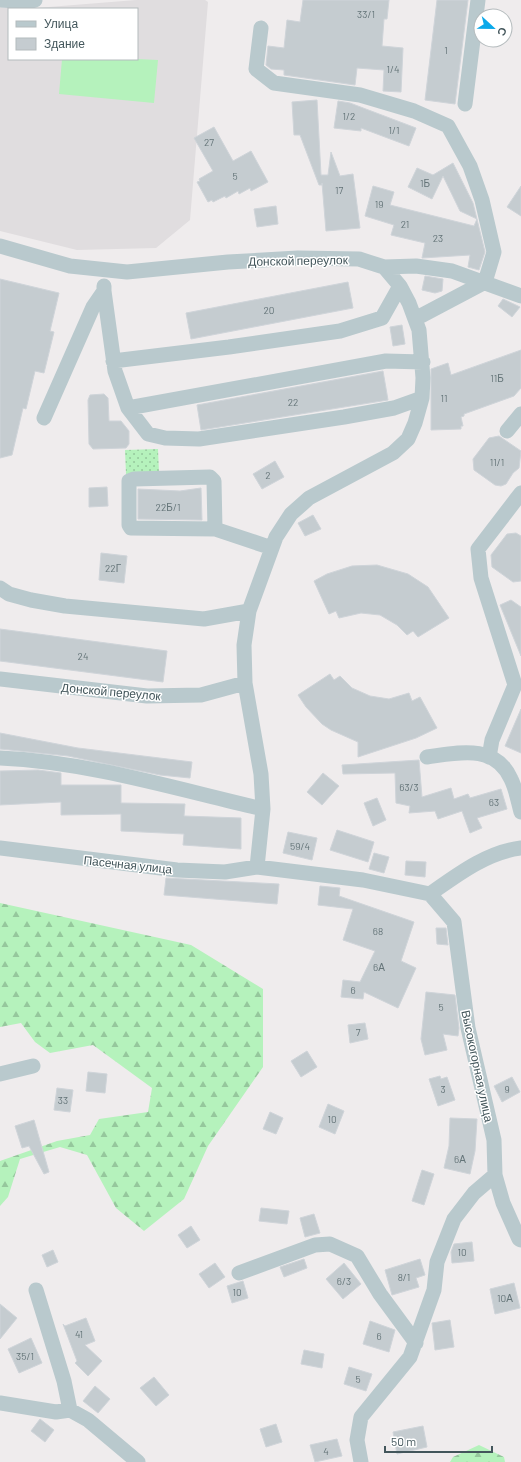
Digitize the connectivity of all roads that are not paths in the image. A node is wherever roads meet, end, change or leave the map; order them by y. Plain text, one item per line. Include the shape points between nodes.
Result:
1 (2, 0) edge
2 (35, 0) edge
3 (478, 0) edge
4 (261, 28) dead end
5 (465, 104) dead end
6 (0, 246) edge
7 (384, 267) junction
8 (103, 269) junction
9 (485, 282) junction
10 (400, 286) junction
11 (104, 291) junction
12 (521, 296) edge
13 (415, 318) junction
14 (113, 361) junction
15 (423, 362) junction
16 (422, 398) junction
17 (128, 408) junction
18 (521, 414) edge
19 (44, 418) dead end
20 (507, 431) dead end
21 (521, 493) edge
22 (215, 529) junction
23 (272, 548) junction
24 (0, 588) edge
25 (250, 611) junction
26 (0, 679) edge
27 (245, 683) junction
28 (517, 687) edge
29 (489, 757) junction
30 (0, 758) edge
31 (427, 758) dead end
32 (263, 809) junction
33 (521, 812) edge
34 (0, 848) edge
35 (521, 848) edge
36 (257, 867) junction
37 (430, 894) junction
38 (33, 1066) dead end
39 (0, 1074) edge
40 (495, 1175) junction
41 (520, 1241) edge
42 (239, 1273) dead end
43 (36, 1290) dead end
44 (416, 1342) junction
45 (0, 1403) edge
46 (70, 1410) junction
47 (138, 1462) edge
48 (361, 1462) edge

1 - 2 street
3 - 5 street
4 - 9 street via 256,69 274,83 360,95 414,110 448,126 470,166 482,200 494,252
6 - 8 street, Донской переулок via 70,266
7 - 8 street, Донской переулок via 359,259 298,258 127,272
7 - 9 street via 416,266 452,271
7 - 10 street
8 - 11 street
9 - 12 street
9 - 13 street
10 - 13 street
10 - 14 street via 382,318 340,331
11 - 14 street
11 - 19 street via 93,307
13 - 15 street
14 - 17 street
15 - 16 street
15 - 17 street via 386,361
16 - 17 street via 394,408 199,439 165,438 148,434
16 - 23 street via 408,439 393,453 309,498 291,514 276,536
18 - 20 street
21 - 28 street via 481,544 478,554 481,578
22 - 22 street via 130,527 129,481 210,477 214,481
22 - 23 street
23 - 25 street
24 - 25 street via 9,594 58,605 204,619
25 - 27 street via 244,645
26 - 27 street, Донской переулок via 147,696 200,695
27 - 32 street via 261,774
28 - 29 street via 492,740
29 - 31 street via 468,752
29 - 33 street via 506,770 512,780
30 - 32 street via 100,771
32 - 36 street
34 - 36 street, Пасечная улица via 177,870 225,872
35 - 37 street via 507,850 462,871
36 - 37 street via 362,880
37 - 40 street, Высокогорная улица via 454,922 468,1028 494,1140
38 - 39 street
40 - 41 street, Высокогорная улица via 503,1203
40 - 44 street via 474,1193 454,1219 437,1262 434,1290
42 - 44 street via 315,1245 330,1244 357,1256 380,1294
43 - 46 street via 64,1381
44 - 48 street via 410,1357 360,1417 357,1440
45 - 46 street via 56,1412
46 - 47 street via 88,1420

